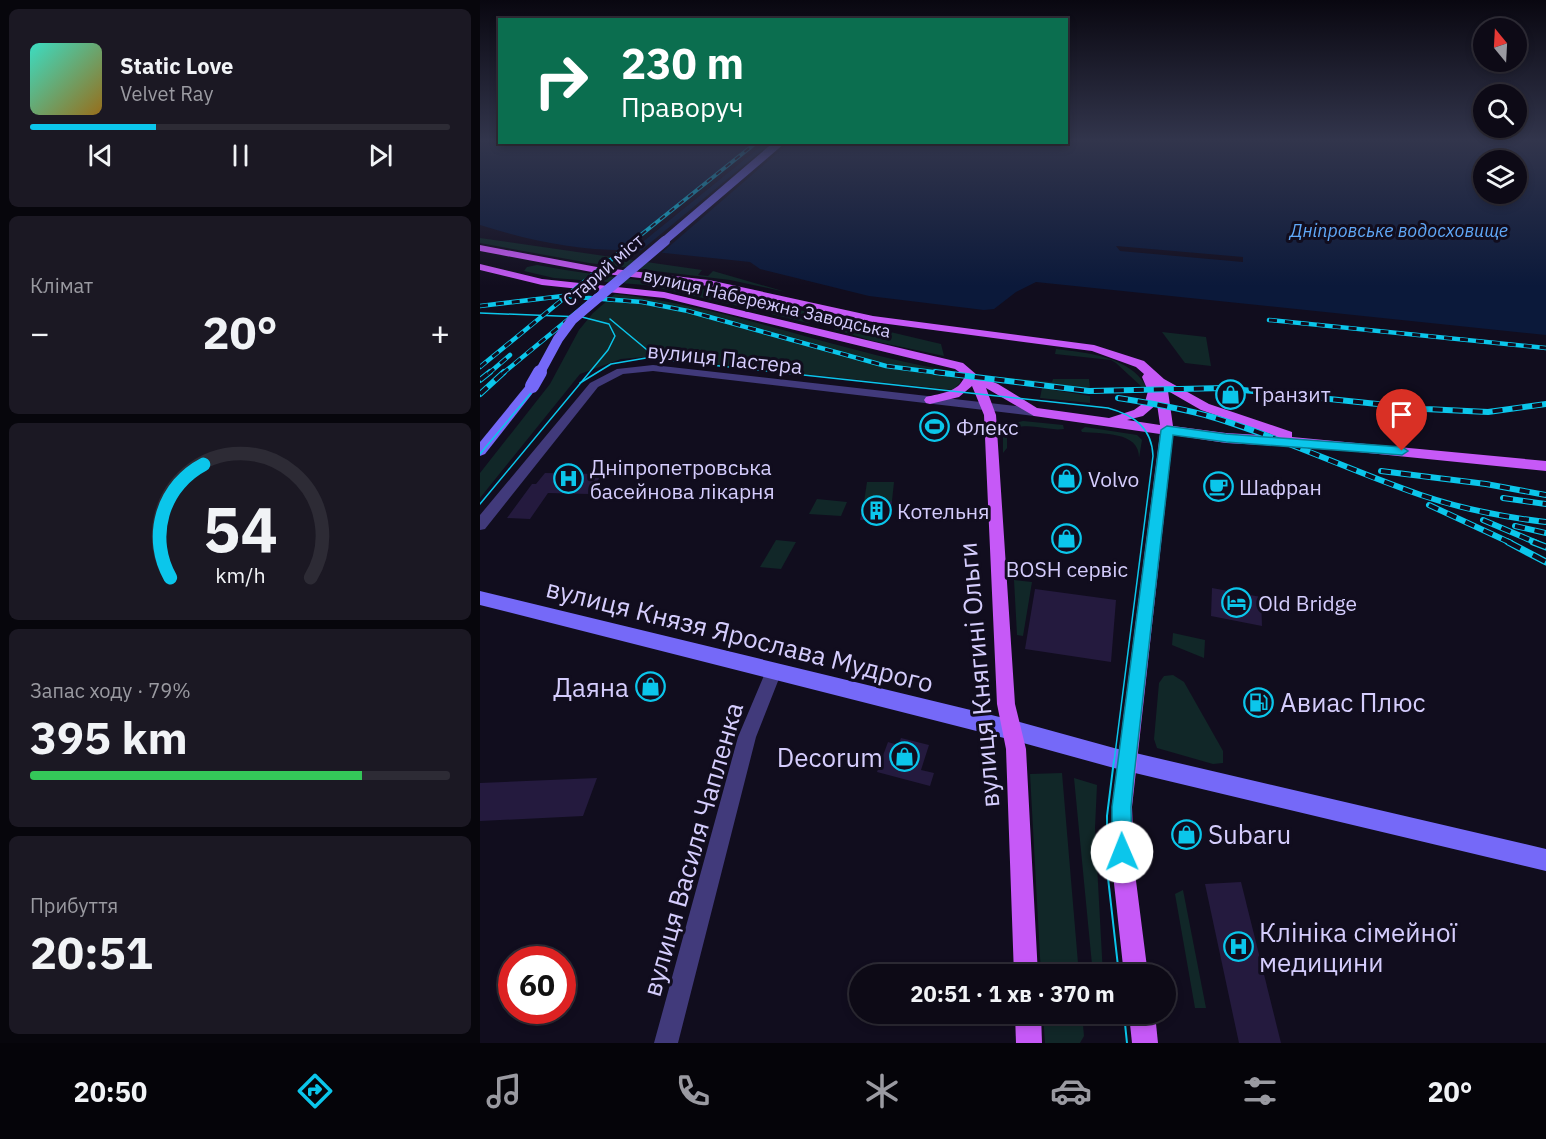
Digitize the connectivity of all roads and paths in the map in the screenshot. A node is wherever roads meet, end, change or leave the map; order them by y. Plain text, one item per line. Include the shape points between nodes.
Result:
1 (725, 189) edge
2 (480, 248) edge
3 (531, 257) junction
4 (480, 267) edge
5 (504, 273) junction
6 (873, 319) junction
7 (835, 338) junction
8 (1140, 364) junction
9 (970, 376) junction
10 (1160, 382) junction
11 (930, 400) junction
12 (988, 407) junction
13 (1034, 412) junction
14 (1106, 420) junction
15 (1167, 430) junction
16 (1319, 443) junction
17 (480, 451) edge
18 (1546, 466) edge
19 (480, 525) edge
20 (480, 598) edge
21 (774, 671) junction
22 (1012, 730) junction
23 (1126, 761) junction
24 (1546, 860) edge
25 (1026, 964) edge
26 (1135, 964) edge
27 (1028, 1024) edge
28 (1143, 1024) edge
29 (666, 1043) edge
30 (1029, 1043) edge
31 (1145, 1043) edge

1 - 17 main road, Старий міст, bridge via 572,320 532,386
2 - 3 main road, вулиця Набережна Заводська
3 - 5 main road
3 - 6 main road, вулиця Набережна Заводська via 597,270 709,283
4 - 5 main road, вулиця Набережна Заводська
5 - 7 main road, вулиця Набережна Заводська via 542,282 664,295
6 - 7 main road via 845,317 828,322 823,328
6 - 8 main road, вулиця Набережна Заводська via 1094,348
7 - 9 main road, вулиця Набережна Заводська via 959,366
8 - 10 main road
8 - 14 main road via 1152,384 1151,404 1131,416
9 - 11 main road via 970,382 959,392
9 - 12 main road, вулиця Княгині Ольги
9 - 13 main road, вулиця Набережна Заводська
10 - 15 main road
10 - 16 main road via 1234,419
11 - 12 street, вулиця Пастера
11 - 19 street, вулиця Пастера via 653,368 621,371 607,376 584,395
12 - 13 street, вулиця Пастера
12 - 22 main road, вулиця Княгині Ольги via 1006,704
13 - 14 main road
14 - 15 main road
15 - 16 main road
15 - 23 main road
16 - 18 main road
20 - 21 main road, вулиця Князя Ярослава Мудрого
21 - 22 main road, вулиця Князя Ярослава Мудрого
21 - 29 street, вулиця Василя Чапленка via 747,737
22 - 23 main road, вулиця Князя Ярослава Мудрого
22 - 25 main road, вулиця Княгині Ольги
23 - 24 main road, вулиця Князя Ярослава Мудрого
23 - 26 main road via 1121,838
27 - 30 main road
28 - 31 main road

